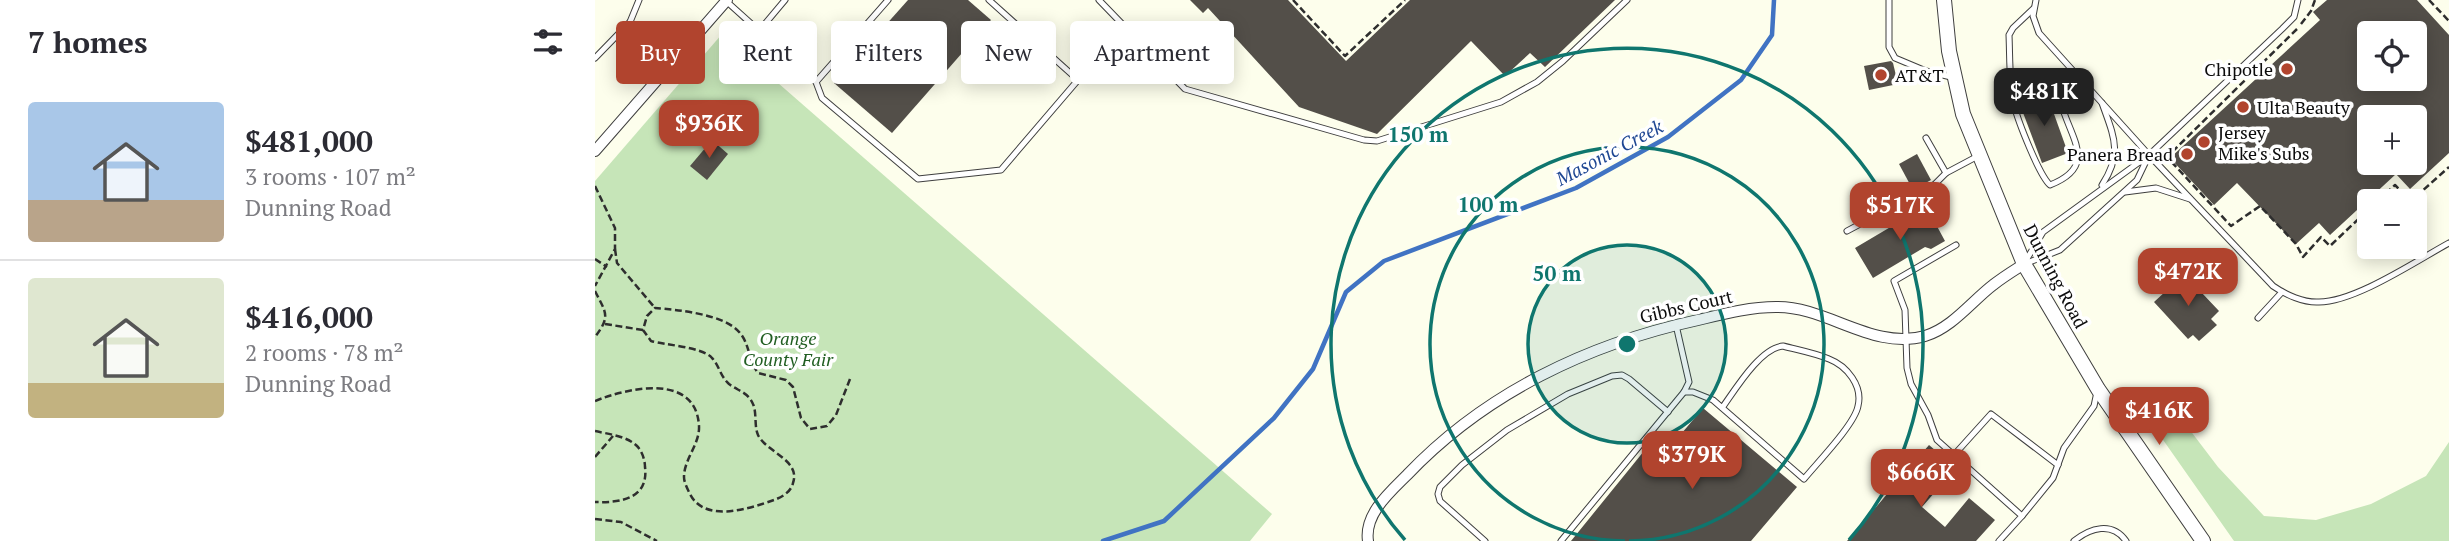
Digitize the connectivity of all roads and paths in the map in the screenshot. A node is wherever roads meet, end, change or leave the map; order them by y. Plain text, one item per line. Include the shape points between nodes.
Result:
1 (639, 0) edge
2 (785, 0) edge
3 (888, 0) edge
4 (989, 0) edge
5 (1099, 0) edge
6 (1293, 0) edge
7 (1405, 0) edge
8 (1627, 0) edge
9 (1889, 0) edge
10 (1944, 0) edge
11 (2036, 0) edge
12 (2298, 0) edge
13 (2315, 0) edge
14 (2428, 0) edge
15 (727, 1) edge
16 (2033, 9) junction
17 (630, 21) edge
18 (748, 21) edge
19 (767, 21) edge
20 (2449, 21) edge
21 (705, 26) edge
22 (616, 36) edge
23 (595, 58) edge
24 (1953, 78) junction
25 (2081, 79) junction
26 (817, 81) edge
27 (653, 84) edge
28 (817, 84) edge
29 (2101, 100) junction
30 (1926, 138) dead end
31 (595, 150) edge
32 (2149, 155) junction
33 (1978, 156) junction
34 (2449, 167) edge
35 (1946, 173) junction
36 (595, 186) edge
37 (2424, 189) edge
38 (2099, 191) junction
39 (2125, 192) junction
40 (2191, 199) junction
41 (2357, 220) edge
42 (1847, 231) dead end
43 (2449, 243) edge
44 (1956, 245) dead end
45 (615, 249) junction
46 (595, 260) edge
47 (2024, 264) junction
48 (607, 267) junction
49 (1894, 281) junction
50 (1887, 287) dead end
51 (595, 289) edge
52 (2282, 292) junction
53 (655, 308) junction
54 (2258, 318) dead end
55 (605, 324) junction
56 (1676, 325) junction
57 (643, 330) junction
58 (595, 337) edge
59 (1906, 337) junction
60 (850, 379) dead end
61 (2098, 389) junction
62 (1684, 392) junction
63 (595, 401) edge
64 (1722, 408) junction
65 (1668, 412) junction
66 (595, 431) edge
67 (613, 436) junction
68 (1954, 456) junction
69 (595, 457) edge
70 (2058, 465) junction
71 (595, 502) edge
72 (2022, 516) junction
73 (595, 519) edge
74 (657, 541) edge
75 (1368, 541) edge
76 (1485, 541) edge
77 (1561, 541) edge
78 (1999, 541) edge
79 (2074, 541) edge
80 (2126, 541) edge
81 (2203, 541) edge

1 - 17 lane
2 - 19 lane
3 - 26 lane
4 - 28 lane via 1078,80 1001,170 918,179 822,98
5 - 8 lane via 1185,89 1377,141 1501,102 1525,89 1563,61
6 - 7 path via 1345,57
9 - 24 lane via 1889,47 1895,58
10 - 24 street, Dunning Road
11 - 16 lane
12 - 32 lane via 2294,17
13 - 41 path via 2306,19 2167,157 2231,226 2260,205 2303,257 2321,237 2330,246
14 - 20 path
15 - 18 lane
15 - 21 street
16 - 25 lane via 2039,33
16 - 25 lane via 2009,35 2014,105 2049,184 2069,177 2077,164 2079,155 2061,103 2062,94
22 - 23 lane
24 - 33 street, Dunning Road
25 - 29 lane
27 - 31 street
29 - 32 lane
29 - 38 lane via 2116,145 2114,163
30 - 35 lane
32 - 38 lane
32 - 39 lane via 2137,180
32 - 40 lane
33 - 35 lane
33 - 47 street, Dunning Road
34 - 37 path
35 - 42 lane via 1935,184
36 - 45 path via 615,228
38 - 47 lane via 2043,232
39 - 40 lane via 2156,188
39 - 47 lane via 2060,250
40 - 52 lane
43 - 52 lane via 2333,301 2306,301
44 - 49 lane
45 - 48 path
45 - 53 path via 617,263
46 - 48 path
47 - 59 street, Gibbs Court via 1937,331
47 - 61 street, Dunning Road
48 - 51 path
49 - 50 lane
49 - 59 lane via 1905,310
51 - 55 path via 607,315
52 - 54 lane
53 - 57 path
53 - 60 path via 726,322 740,332 758,373 786,380 793,387 801,418 810,429 827,426 836,415
55 - 57 path
55 - 58 path
56 - 59 street, Gibbs Court via 1779,306 1891,338
56 - 62 lane via 1689,382
56 - 75 street, Gibbs Court via 1577,357 1501,397 1443,440 1394,488 1372,516
57 - 63 path via 651,341 712,357 731,386 744,391 753,403 758,435 794,472 789,492 751,507 705,511 692,500 684,477 699,428 696,411 682,394 649,387
59 - 68 lane via 1911,384 1937,440
61 - 70 lane via 2094,406 2064,448
61 - 81 street, Dunning Road
62 - 64 lane via 1713,400
62 - 65 lane
64 - 64 lane via 1804,479 1852,420 1859,395 1854,380 1837,363 1775,346
65 - 76 lane via 1629,379 1612,376 1568,394 1507,430 1462,465 1438,494 1440,501
65 - 77 lane
66 - 67 path
67 - 69 path
67 - 71 path via 638,447 646,478 627,500
68 - 70 lane via 1991,414
68 - 72 lane
70 - 72 lane
72 - 78 lane
73 - 74 path via 621,522
79 - 80 lane via 2094,528 2109,528

